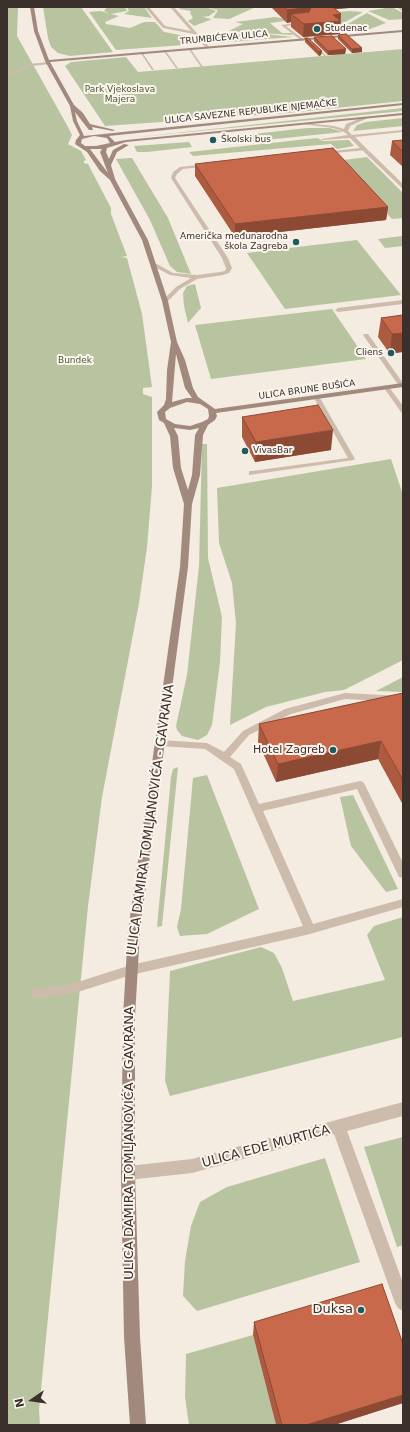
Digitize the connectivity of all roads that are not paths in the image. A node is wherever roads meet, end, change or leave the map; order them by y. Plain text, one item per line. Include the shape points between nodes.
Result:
1 (32, 7) edge
2 (147, 7) edge
3 (172, 7) edge
4 (399, 7) edge
5 (403, 10) edge
6 (308, 22) edge
7 (403, 31) edge
8 (195, 33) junction
9 (331, 37) junction
10 (308, 39) junction
11 (302, 40) junction
12 (337, 42) edge
13 (207, 48) junction
14 (189, 49) junction
15 (164, 51) junction
16 (141, 53) junction
17 (325, 55) edge
18 (48, 62) junction
19 (202, 66) dead end
20 (177, 67) dead end
21 (153, 70) dead end
22 (7, 75) edge
23 (403, 104) edge
24 (72, 106) junction
25 (403, 114) edge
26 (282, 117) junction
27 (364, 118) junction
28 (305, 124) junction
29 (88, 125) junction
30 (346, 131) junction
31 (403, 131) edge
32 (99, 135) junction
33 (351, 136) junction
34 (80, 138) junction
35 (323, 139) dead end
36 (141, 140) junction
37 (112, 145) junction
38 (84, 147) junction
39 (105, 147) junction
40 (364, 149) junction
41 (318, 154) edge
42 (109, 164) junction
43 (211, 165) edge
44 (112, 178) junction
45 (403, 187) edge
46 (155, 266) junction
47 (196, 277) junction
48 (165, 301) junction
49 (403, 302) edge
50 (338, 310) dead end
51 (366, 335) dead end
52 (174, 342) junction
53 (402, 385) edge
54 (387, 388) junction
55 (317, 398) junction
56 (202, 402) junction
57 (166, 406) junction
58 (213, 411) junction
59 (403, 411) edge
60 (167, 423) junction
61 (206, 424) junction
62 (252, 474) dead end
63 (188, 504) junction
64 (403, 699) edge
65 (160, 743) junction
66 (225, 757) junction
67 (256, 809) junction
68 (403, 874) edge
69 (403, 904) edge
70 (310, 929) junction
71 (131, 970) junction
72 (36, 993) dead end
73 (403, 1110) edge
74 (339, 1128) junction
75 (128, 1173) junction
76 (403, 1303) edge
77 (138, 1425) edge

1 - 18 street via 36,31
2 - 8 street via 164,26
3 - 8 street
4 - 5 street
6 - 11 lane via 282,25
7 - 9 street, TRUMBIĆEVA ULICA
8 - 13 street
9 - 10 street, TRUMBIĆEVA ULICA
9 - 12 lane
10 - 11 street, TRUMBIĆEVA ULICA
10 - 17 lane
11 - 13 street, TRUMBIĆEVA ULICA
13 - 14 street, TRUMBIĆEVA ULICA
14 - 15 street, TRUMBIĆEVA ULICA
14 - 19 lane
15 - 16 street, TRUMBIĆEVA ULICA
15 - 20 lane
16 - 18 street, TRUMBIĆEVA ULICA
16 - 21 lane
18 - 22 lane via 31,65
18 - 24 street
23 - 26 street, ULICA SAVEZNE REPUBLIKE NJEMAČKE
24 - 29 street
24 - 34 street via 75,121 82,135
25 - 27 street, ULICA SAVEZNE REPUBLIKE NJEMAČKE
26 - 29 street via 210,120 119,129
26 - 32 street, ULICA SAVEZNE REPUBLIKE NJEMAČKE
27 - 28 street, ULICA SAVEZNE REPUBLIKE NJEMAČKE
27 - 30 lane via 348,125
28 - 30 lane
28 - 36 street, ULICA SAVEZNE REPUBLIKE NJEMAČKE
29 - 32 street
30 - 33 lane
31 - 33 lane
32 - 34 street, ULICA SAVEZNE REPUBLIKE NJEMAČKE
32 - 37 street via 112,139
33 - 35 lane
33 - 40 lane
34 - 38 street, ULICA DAMIRA TOMLJANOVIĆA - GAVRANA via 77,142
36 - 37 street, ULICA SAVEZNE REPUBLIKE NJEMAČKE
36 - 42 street via 115,151
37 - 39 street, ULICA SAVEZNE REPUBLIKE NJEMAČKE
38 - 39 street, ULICA SAVEZNE REPUBLIKE NJEMAČKE
38 - 44 street, ULICA DAMIRA TOMLJANOVIĆA - GAVRANA via 102,170
39 - 42 street, ULICA DAMIRA TOMLJANOVIĆA - GAVRANA via 103,152
40 - 41 lane
40 - 45 street
42 - 44 street, ULICA DAMIRA TOMLJANOVIĆA - GAVRANA
43 - 47 lane via 182,168 173,176 228,264 227,272
44 - 46 street, ULICA DAMIRA TOMLJANOVIĆA - GAVRANA via 141,232
46 - 47 lane via 172,274
46 - 48 street, ULICA DAMIRA TOMLJANOVIĆA - GAVRANA
47 - 48 lane via 178,288
48 - 52 street, ULICA DAMIRA TOMLJANOVIĆA - GAVRANA
49 - 50 lane
51 - 53 lane
52 - 56 street, ULICA DAMIRA TOMLJANOVIĆA - GAVRANA via 182,360 189,388 195,398
52 - 57 street, ULICA DAMIRA TOMLJANOVIĆA - GAVRANA via 170,370 170,400
53 - 54 street, ULICA BRUNE BUŠIĆA
54 - 55 street, ULICA BRUNE BUŠIĆA
54 - 59 lane
55 - 58 street, ULICA BRUNE BUŠIĆA
55 - 62 lane via 352,459
56 - 57 street via 179,401
56 - 58 street, ULICA DAMIRA TOMLJANOVIĆA - GAVRANA
57 - 60 street, ULICA DAMIRA TOMLJANOVIĆA - GAVRANA via 161,416
58 - 61 street, ULICA DAMIRA TOMLJANOVIĆA - GAVRANA via 213,416
60 - 61 street via 186,428
60 - 63 street, ULICA DAMIRA TOMLJANOVIĆA - GAVRANA via 174,436 177,468
61 - 63 street, ULICA DAMIRA TOMLJANOVIĆA - GAVRANA via 199,435 196,475
63 - 65 street, ULICA DAMIRA TOMLJANOVIĆA - GAVRANA via 184,567
64 - 66 lane via 345,696 288,711 246,733
65 - 66 lane via 207,746
65 - 71 street, ULICA DAMIRA TOMLJANOVIĆA - GAVRANA via 135,920
66 - 67 lane via 238,767
67 - 68 lane via 360,785
67 - 70 lane
69 - 70 lane
70 - 71 lane
71 - 72 lane via 58,992
71 - 75 street, ULICA DAMIRA TOMLJANOVIĆA - GAVRANA via 127,1100
73 - 74 street, ULICA EDE MURTIĆA
74 - 75 street, ULICA EDE MURTIĆA via 192,1166
74 - 76 street
75 - 77 street, ULICA DAMIRA TOMLJANOVIĆA - GAVRANA via 132,1337

